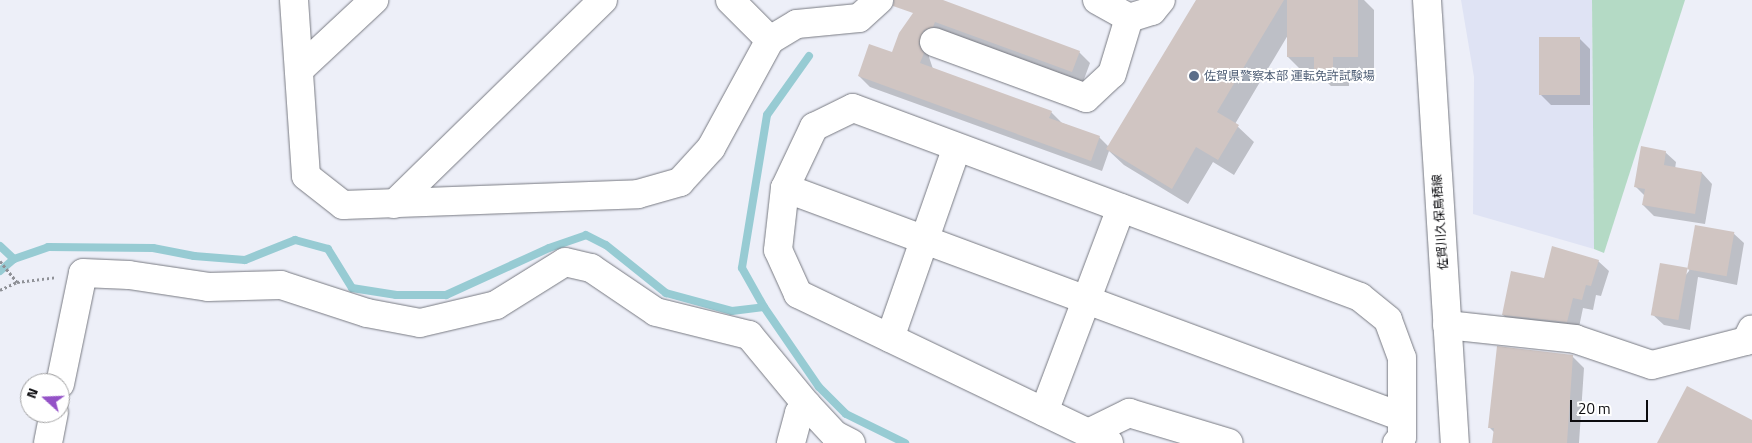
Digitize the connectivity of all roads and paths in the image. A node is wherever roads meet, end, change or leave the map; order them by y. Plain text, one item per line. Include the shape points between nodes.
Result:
1 (294, 0) edge
2 (374, 0) edge
3 (603, 0) edge
4 (730, 0) edge
5 (880, 0) edge
6 (1097, 0) edge
7 (1161, 0) edge
8 (1428, 0) edge
9 (1129, 18) junction
10 (770, 40) junction
11 (934, 42) dead end
12 (299, 70) junction
13 (957, 147) junction
14 (785, 188) junction
15 (394, 204) junction
16 (1121, 208) junction
17 (925, 240) junction
18 (0, 261) edge
19 (83, 272) junction
20 (18, 282) junction
21 (0, 290) edge
22 (1086, 300) junction
23 (1447, 325) junction
24 (1752, 329) edge
25 (890, 338) junction
26 (62, 373) edge
27 (807, 405) junction
28 (1044, 412) junction
29 (1402, 417) junction
30 (52, 423) edge
31 (1098, 438) edge
32 (48, 443) edge
33 (791, 443) edge
34 (851, 443) edge
35 (1229, 443) edge
36 (1397, 443) edge
37 (1455, 443) edge

1 - 12 street
2 - 12 street
3 - 15 street
4 - 10 street
5 - 10 street via 859,18 797,24
6 - 9 street
7 - 9 street via 1152,11
8 - 23 street, 佐賀川久保鳥栖線
9 - 11 street via 1112,74 1086,98
10 - 15 street via 710,148 680,182 638,194
12 - 15 street via 306,176 343,205
13 - 14 street via 853,108 814,128
13 - 16 street
13 - 17 street
14 - 17 street
14 - 25 street via 778,250 798,294
16 - 22 street
16 - 29 street via 1360,297 1388,320 1402,358
17 - 22 street
17 - 25 street
18 - 20 path
19 - 20 path
19 - 26 street
19 - 27 street via 129,275 208,287 281,285 367,313 420,323 496,305 565,262 591,268 656,312 749,335
20 - 21 path
22 - 28 street
22 - 29 street
23 - 24 street via 1575,339 1652,365 1746,341
23 - 37 street, 佐賀川久保鳥栖線
25 - 28 street
27 - 33 street via 799,413
27 - 34 street via 836,435
28 - 31 street
29 - 36 street via 1402,438
30 - 32 street
31 - 35 street via 1129,413

